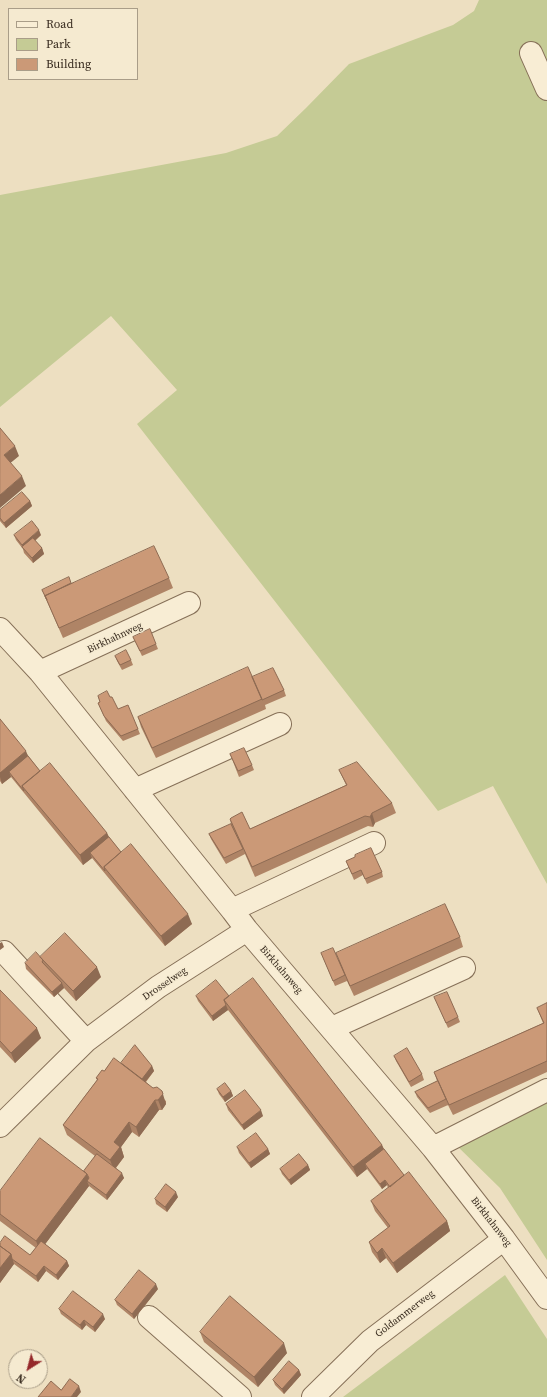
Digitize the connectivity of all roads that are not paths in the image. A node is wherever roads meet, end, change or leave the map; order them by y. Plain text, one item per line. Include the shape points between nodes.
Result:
1 (531, 53) dead end
2 (547, 89) edge
3 (189, 603) dead end
4 (0, 629) edge
5 (40, 672) junction
6 (280, 724) dead end
7 (135, 790) junction
8 (374, 843) dead end
9 (232, 910) junction
10 (247, 930) junction
11 (4, 952) dead end
12 (464, 968) dead end
13 (332, 1028) junction
14 (86, 1041) junction
15 (547, 1090) edge
16 (0, 1126) edge
17 (433, 1148) junction
18 (504, 1239) junction
19 (547, 1298) edge
20 (149, 1317) dead end
21 (240, 1397) edge
22 (313, 1397) edge

1 - 2 street
3 - 5 street, Birkhahnweg
4 - 5 street, Birkhahnweg
5 - 7 street, Birkhahnweg
6 - 7 street
7 - 9 street, Birkhahnweg
8 - 9 street
9 - 10 street, Birkhahnweg
10 - 13 street, Birkhahnweg
10 - 14 street, Drosselweg via 158,987
11 - 14 street
12 - 13 street
13 - 17 street, Birkhahnweg
14 - 16 street, Drosselweg
15 - 17 street
17 - 18 street, Birkhahnweg
18 - 19 street, Birkhahnweg
18 - 22 street, Goldammerweg via 370,1341
20 - 21 street

